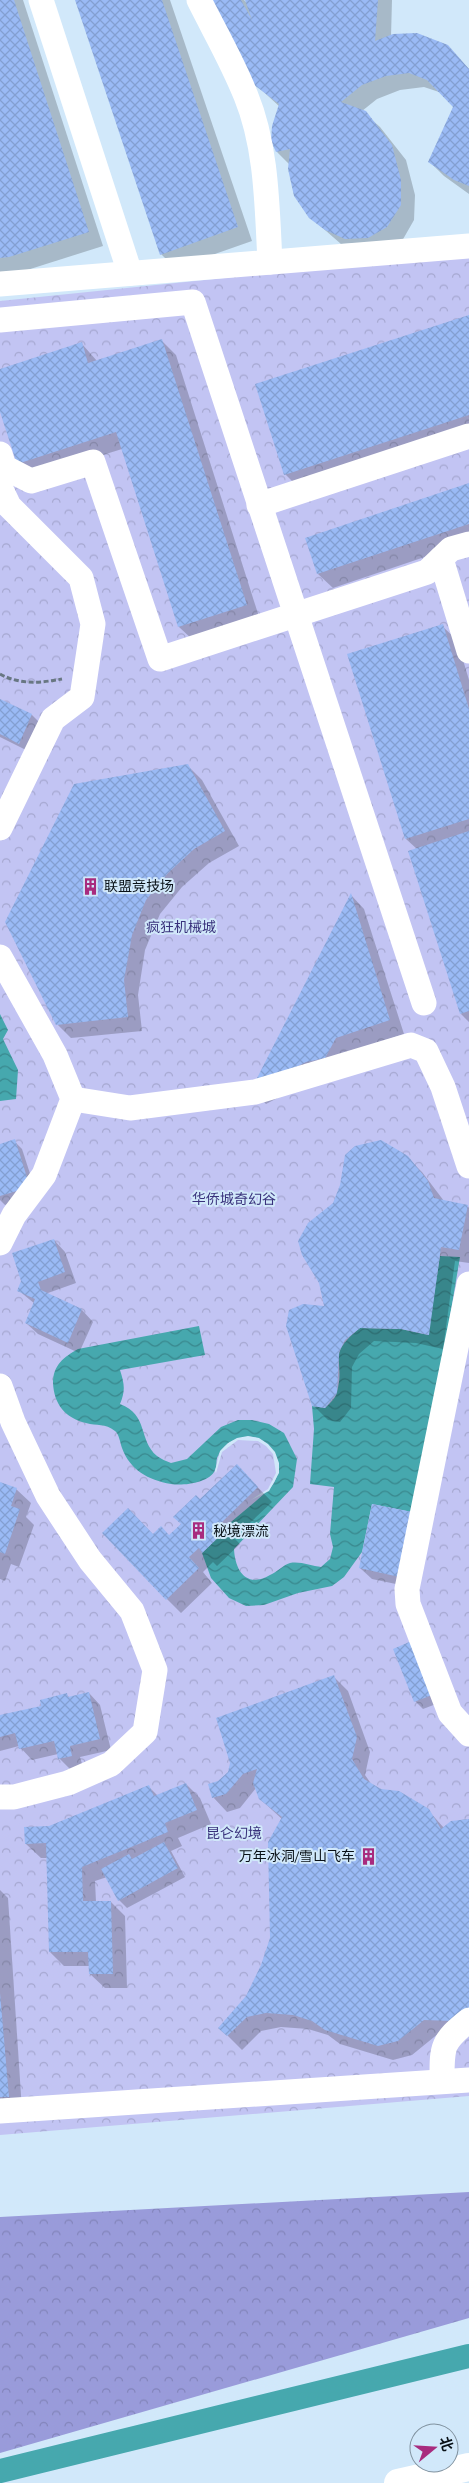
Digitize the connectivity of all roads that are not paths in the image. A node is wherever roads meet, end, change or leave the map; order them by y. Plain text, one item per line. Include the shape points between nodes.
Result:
1 (41, 0) edge
2 (199, 0) edge
3 (469, 246) edge
4 (270, 262) junction
5 (130, 273) junction
6 (0, 284) edge
7 (0, 320) edge
8 (469, 436) edge
9 (0, 454) edge
10 (0, 487) edge
11 (259, 505) junction
12 (469, 544) edge
13 (441, 559) junction
14 (296, 615) junction
15 (469, 651) edge
16 (0, 828) edge
17 (0, 957) edge
18 (424, 1003) dead end
19 (73, 1099) junction
20 (469, 1166) edge
21 (0, 1243) edge
22 (469, 1284) edge
23 (1, 1394) edge
24 (469, 1734) edge
25 (0, 1797) edge
26 (469, 2020) edge
27 (469, 2080) edge
28 (442, 2081) junction
29 (0, 2111) edge
30 (469, 2467) edge
31 (398, 2483) edge

1 - 5 street
2 - 4 street via 246,96 257,130 266,187
3 - 4 street
4 - 5 street
5 - 6 street
7 - 11 street via 193,302
8 - 11 street
9 - 14 street via 4,467 31,481 93,462 160,659
10 - 16 street via 9,506 81,578 93,624 82,696 53,718
11 - 14 street
12 - 13 street via 451,550
13 - 14 street via 427,572
13 - 15 street
14 - 18 street
17 - 19 street via 55,1055
19 - 20 street via 130,1108 255,1092 411,1045 426,1051 443,1087
19 - 21 street via 44,1174 14,1215
22 - 24 street via 407,1589 408,1604 450,1713
23 - 25 street via 48,1496 90,1560 132,1611 155,1670 145,1732 110,1764 68,1783 14,1797
26 - 28 street via 452,2034 442,2051
27 - 28 street
28 - 29 street
30 - 31 main road

